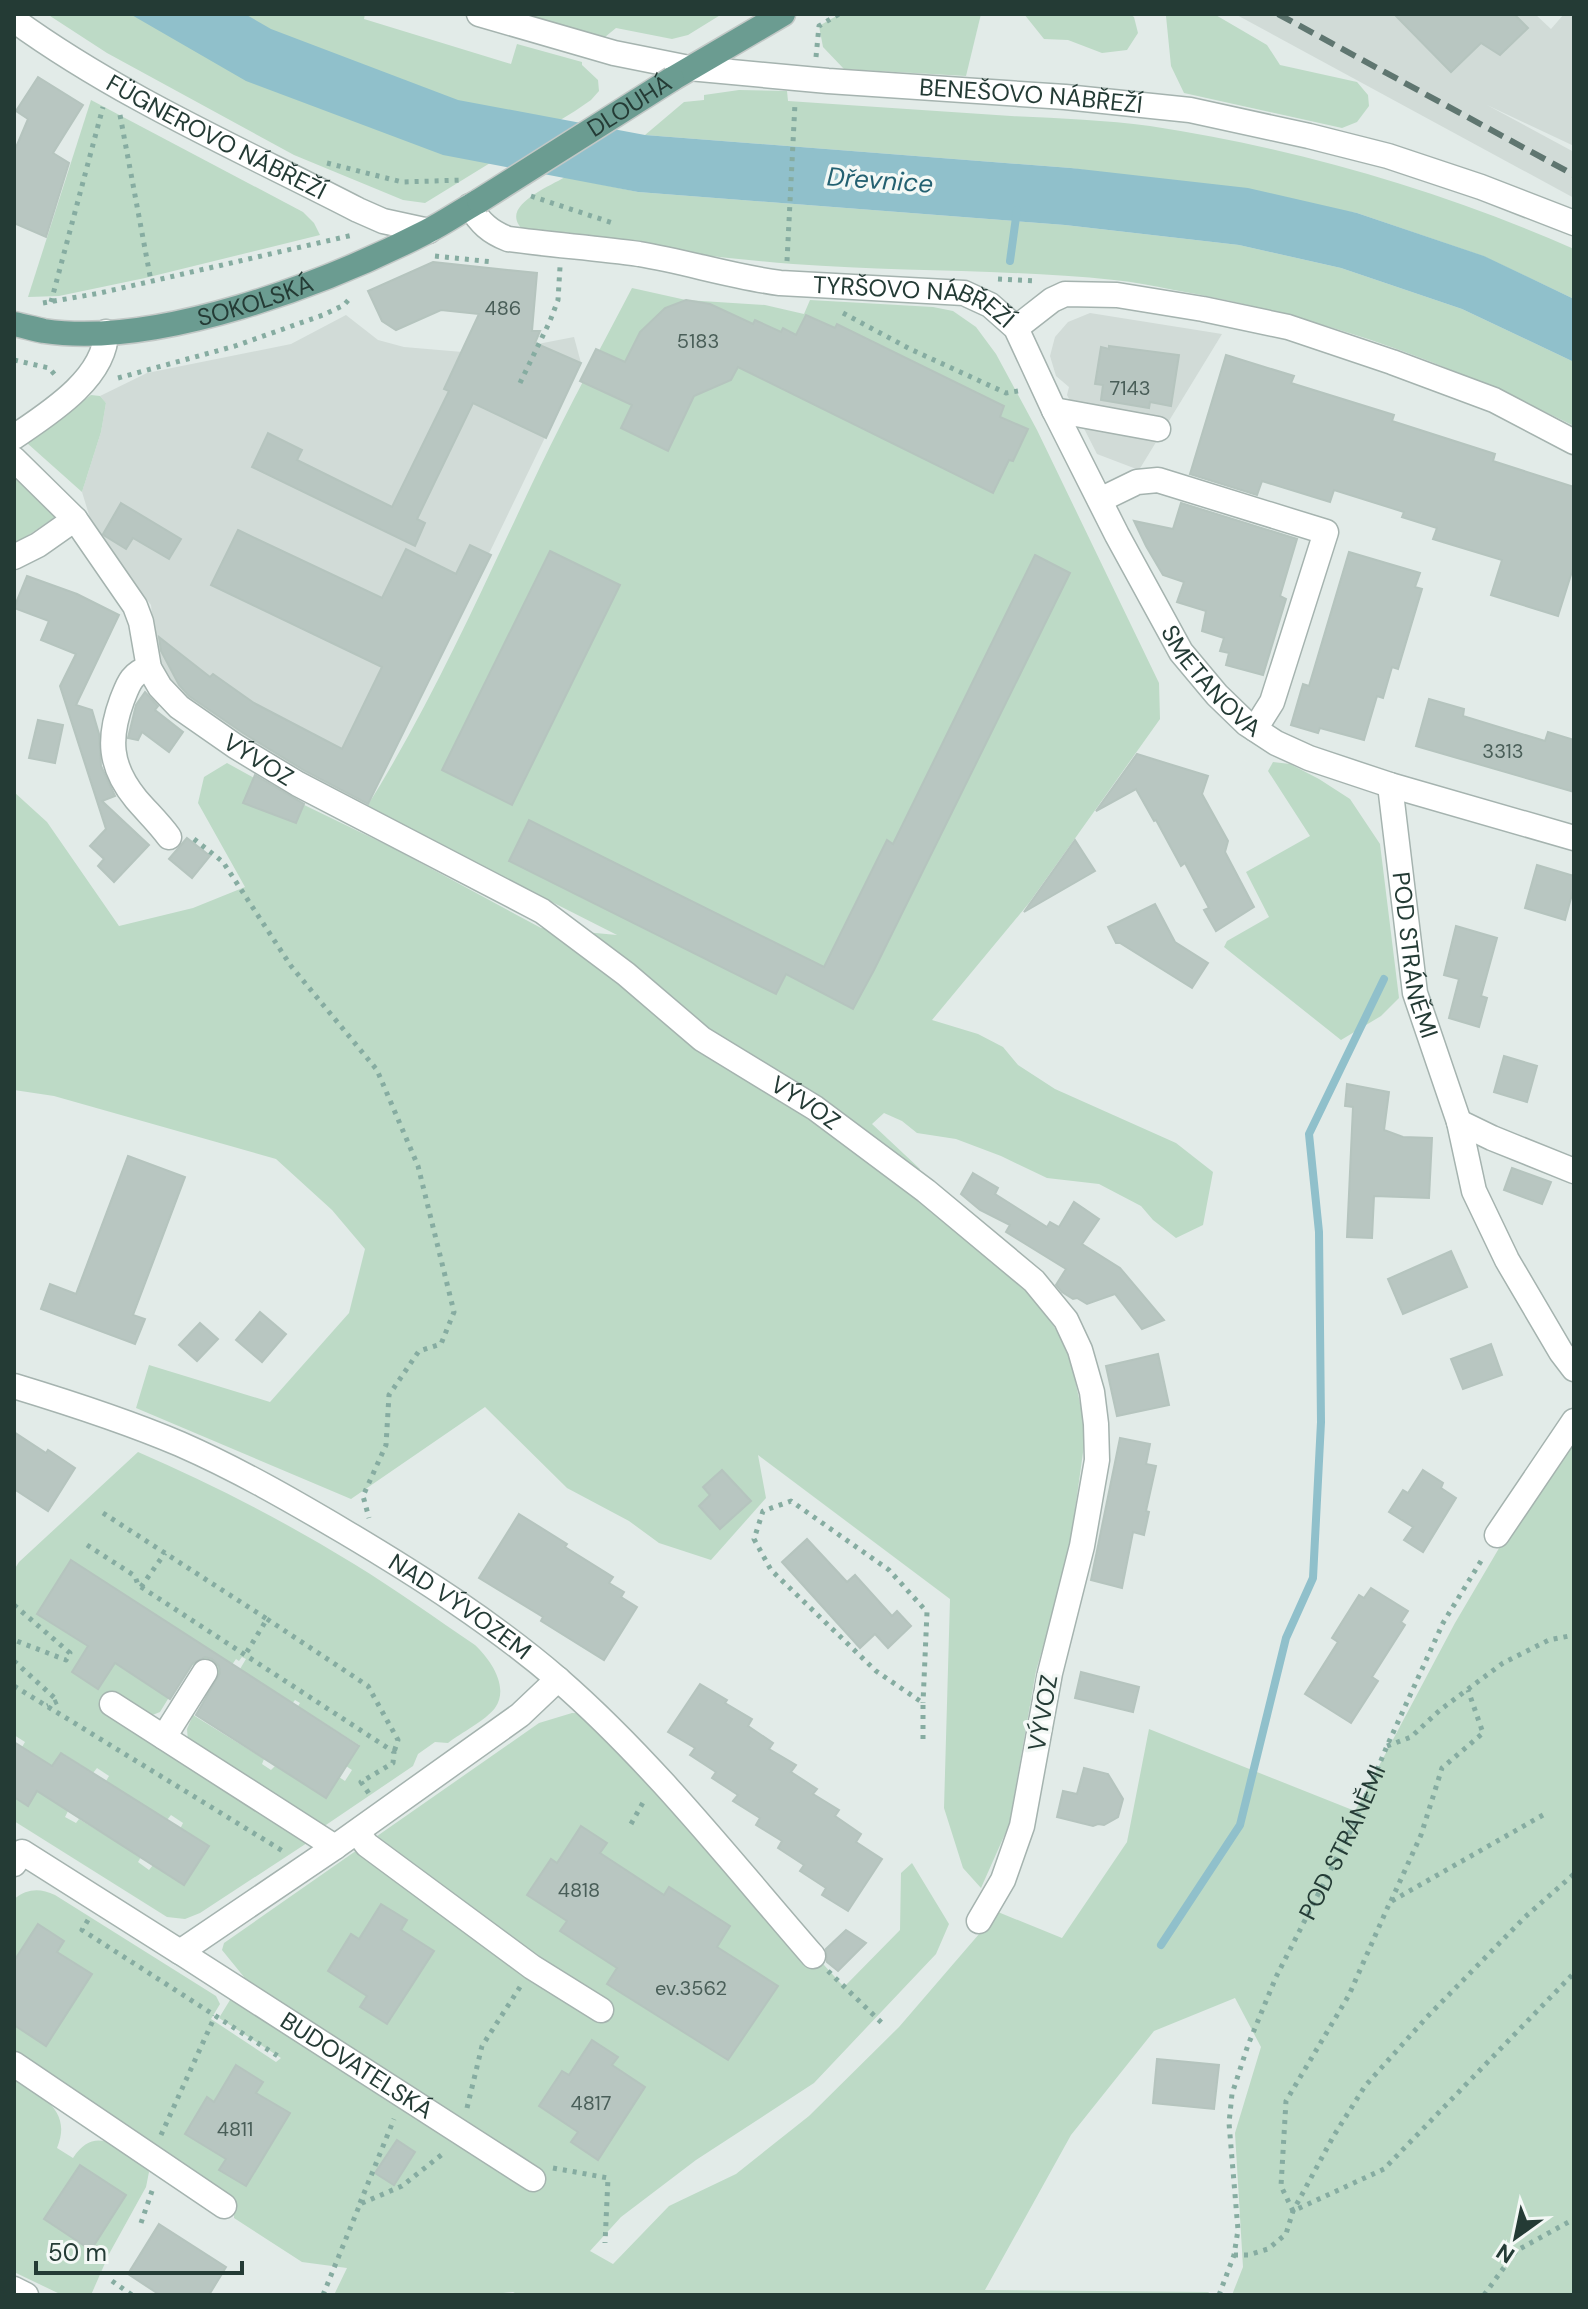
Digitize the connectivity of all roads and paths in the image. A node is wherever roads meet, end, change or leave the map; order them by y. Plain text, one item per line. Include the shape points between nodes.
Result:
1 (479, 14) edge
2 (783, 14) edge
3 (839, 14) edge
4 (14, 20) edge
5 (819, 26) dead end
6 (681, 73) junction
7 (110, 94) junction
8 (795, 102) dead end
9 (474, 204) junction
10 (1574, 223) edge
11 (429, 231) junction
12 (358, 233) dead end
13 (432, 255) dead end
14 (787, 255) dead end
15 (561, 258) junction
16 (503, 263) dead end
17 (546, 268) dead end
18 (574, 272) dead end
19 (151, 281) junction
20 (803, 284) junction
21 (360, 287) dead end
22 (52, 302) junction
23 (39, 303) dead end
24 (14, 324) edge
25 (1016, 328) junction
26 (44, 331) junction
27 (106, 332) junction
28 (14, 360) edge
29 (36, 365) junction
30 (1016, 377) dead end
31 (109, 383) dead end
32 (520, 383) dead end
33 (53, 410) junction
34 (1054, 410) junction
35 (1158, 429) dead end
36 (14, 437) edge
37 (1574, 442) edge
38 (14, 459) edge
39 (1100, 500) junction
40 (75, 519) junction
41 (14, 557) edge
42 (149, 668) junction
43 (1255, 729) junction
44 (1390, 785) junction
45 (164, 831) joint
46 (1574, 838) edge
47 (1459, 1122) junction
48 (1574, 1171) edge
49 (1574, 1369) edge
50 (14, 1386) edge
51 (1574, 1421) edge
52 (103, 1513) dead end
53 (1497, 1535) joint
54 (377, 1550) junction
55 (165, 1553) junction
56 (141, 1587) dead end
57 (14, 1605) edge
58 (267, 1619) junction
59 (1574, 1635) edge
60 (14, 1640) edge
61 (245, 1655) dead end
62 (14, 1661) edge
63 (205, 1672) dead end
64 (558, 1679) junction
65 (14, 1686) edge
66 (1468, 1690) junction
67 (923, 1703) junction
68 (112, 1704) dead end
69 (46, 1706) junction
70 (164, 1737) junction
71 (923, 1739) dead end
72 (1387, 1746) junction
73 (394, 1752) dead end
74 (1543, 1815) dead end
75 (357, 1832) junction
76 (335, 1847) junction
77 (17, 1855) edge
78 (307, 1866) junction
79 (1574, 1874) edge
80 (1390, 1902) junction
81 (78, 1911) dead end
82 (979, 1921) dead end
83 (180, 1952) junction
84 (813, 1956) joint
85 (1574, 1973) edge
86 (601, 2010) dead end
87 (215, 2016) junction
88 (885, 2026) dead end
89 (281, 2058) dead end
90 (14, 2064) edge
91 (403, 2096) junction
92 (156, 2161) junction
93 (533, 2179) joint
94 (360, 2204) dead end
95 (224, 2206) dead end
96 (1293, 2211) junction
97 (1574, 2219) edge
98 (141, 2223) dead end
99 (605, 2243) dead end
100 (1234, 2255) junction
101 (112, 2281) dead end
102 (14, 2289) edge
103 (26, 2295) edge
104 (132, 2295) edge
105 (1219, 2295) edge
106 (1484, 2295) edge

1 - 6 street, BENEŠOVO NÁBŘEŽÍ
2 - 6 main road, DLOUHÁ
3 - 5 path
4 - 7 street, FÜGNEROVO NÁBŘEŽÍ
6 - 9 main road, DLOUHÁ, bridge
6 - 10 street, BENEŠOVO NÁBŘEŽÍ via 1190,110 1388,156
7 - 11 street, FÜGNEROVO NÁBŘEŽÍ via 371,216
7 - 19 path via 119,110
7 - 22 path via 100,114
8 - 14 path
9 - 11 main road, SOKOLSKÁ
9 - 15 street, TYRŠOVO NÁBŘEŽÍ via 482,224 495,234
11 - 27 main road, SOKOLSKÁ via 265,299 153,327
12 - 19 path
13 - 16 path
15 - 17 path
15 - 18 path
15 - 20 street, TYRŠOVO NÁBŘEŽÍ via 638,254 754,280
15 - 32 path via 558,300
19 - 22 path
20 - 25 street, TYRŠOVO NÁBŘEŽÍ via 964,293 990,305
20 - 30 path via 855,321 1006,393 1024,390
21 - 31 path via 344,305 323,315
22 - 23 path
22 - 26 path
24 - 26 main road, SOKOLSKÁ
25 - 34 street, SMETANOVA
25 - 37 street, TYRŠOVO NÁBŘEŽÍ via 1065,294 1117,295 1203,309 1288,327 1392,362 1494,400
26 - 27 main road, SOKOLSKÁ
26 - 29 path
27 - 33 street via 97,364
28 - 29 path
29 - 33 path via 54,371 54,384 42,394
33 - 36 street
34 - 35 street
34 - 39 street, SMETANOVA
38 - 40 street, VÝVOZ
39 - 43 street, SMETANOVA via 1181,652
39 - 43 street via 1137,482 1158,480 1326,532 1272,702
40 - 41 street
40 - 42 street, VÝVOZ via 135,606
42 - 45 street via 133,676 128,686 115,719 113,754 135,798
42 - 82 street, VÝVOZ via 179,707 235,746 542,911 702,1039 815,1108 926,1191 1034,1281 1066,1320 1092,1392 1097,1460 1022,1826 1003,1880
43 - 44 street, SMETANOVA via 1309,758
44 - 46 street, SMETANOVA
44 - 47 street, POD STRÁNĚMI via 1415,993
45 - 54 path via 184,830 223,862 291,966 377,1070 418,1166 454,1312 441,1344 419,1351 389,1395 386,1445 363,1496
47 - 48 street
47 - 49 street, POD STRÁNĚMI via 1474,1191 1507,1260
50 - 54 street, NAD VÝVOZEM via 180,1444
51 - 53 street
52 - 55 path
53 - 72 path, POD STRÁNĚMI via 1443,1623
54 - 64 street, NAD VÝVOZEM
55 - 56 path
55 - 58 path
57 - 60 path via 70,1653 66,1660
58 - 61 path
58 - 73 path via 368,1686 398,1740
59 - 66 path via 1549,1640 1503,1663
62 - 69 path via 58,1701
63 - 70 street
64 - 75 street via 520,1715
64 - 84 street, NAD VÝVOZEM via 710,1834
65 - 69 path
66 - 72 path via 1411,1737
66 - 80 path via 1483,1733 1442,1768 1421,1835
67 - 67 path via 927,1612 889,1570 791,1501 763,1511 754,1539 771,1570 876,1671
67 - 71 path
68 - 70 street
69 - 78 path
70 - 76 street
72 - 100 path, POD STRÁNĚMI via 1356,1820 1276,1977 1232,2094 1229,2123 1238,2230
74 - 80 path
75 - 76 street
75 - 86 street via 367,1845 532,1967
76 - 78 street
77 - 83 street, BUDOVATELSKÁ
78 - 83 street
79 - 96 path via 1525,1917 1365,2086
80 - 96 path via 1349,1995 1286,2101 1281,2186
81 - 87 path via 90,1918 82,1930
83 - 91 street, BUDOVATELSKÁ
84 - 88 path
85 - 96 path via 1384,2169
87 - 89 path
87 - 92 path
90 - 92 street
91 - 93 street, BUDOVATELSKÁ
91 - 94 path
92 - 95 street
92 - 98 path
93 - 99 path via 546,2167 608,2178
96 - 100 path via 1286,2234 1268,2249
97 - 106 path via 1516,2251
100 - 105 path, POD STRÁNĚMI
101 - 104 path
102 - 103 street

